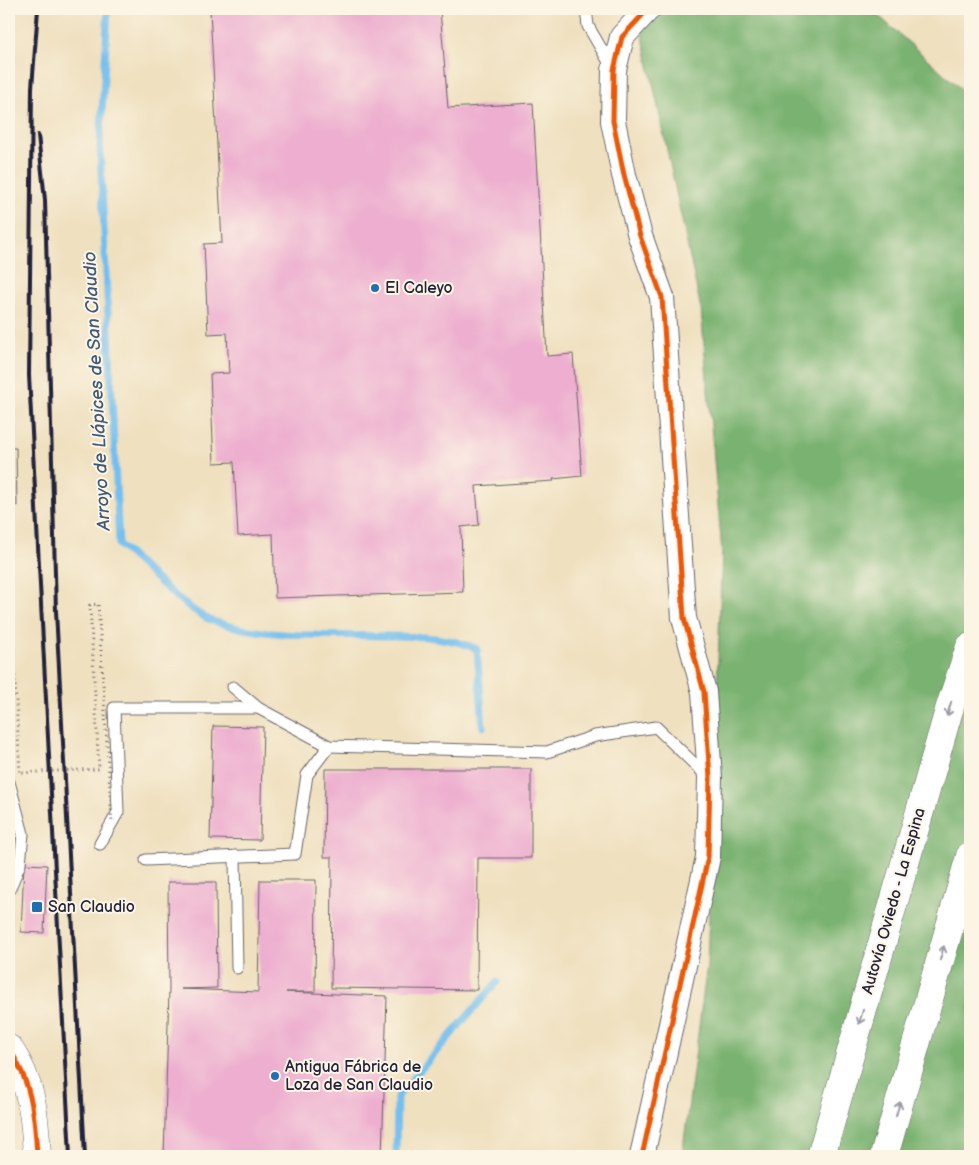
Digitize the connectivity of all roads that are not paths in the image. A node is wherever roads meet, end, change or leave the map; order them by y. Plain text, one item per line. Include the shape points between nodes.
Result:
1 (586, 9) edge
2 (648, 9) edge
3 (614, 70) junction
4 (970, 647) edge
5 (233, 687) dead end
6 (258, 708) junction
7 (329, 746) junction
8 (710, 778) junction
9 (9, 782) edge
10 (100, 844) dead end
11 (235, 856) junction
12 (970, 856) edge
13 (146, 860) dead end
14 (9, 890) edge
15 (237, 968) dead end
16 (9, 1049) edge
17 (37, 1156) edge
18 (642, 1156) edge
19 (821, 1156) edge
20 (884, 1156) edge

1 - 3 lane via 588,26
2 - 3 street via 622,36
3 - 8 street via 613,121 624,175 640,236 662,297 684,618 704,692
4 -> 19 main road, Autovía Oviedo - La Espina
5 - 6 lane
6 - 7 lane
6 - 10 lane via 114,708 118,812
7 - 8 lane via 547,752 595,736 656,727
7 - 11 lane via 307,774 295,854
8 - 18 street via 708,857
9 - 14 lane via 23,834 20,864
11 - 13 lane
11 - 15 lane
20 -> 12 main road
16 - 17 main road via 30,1092

